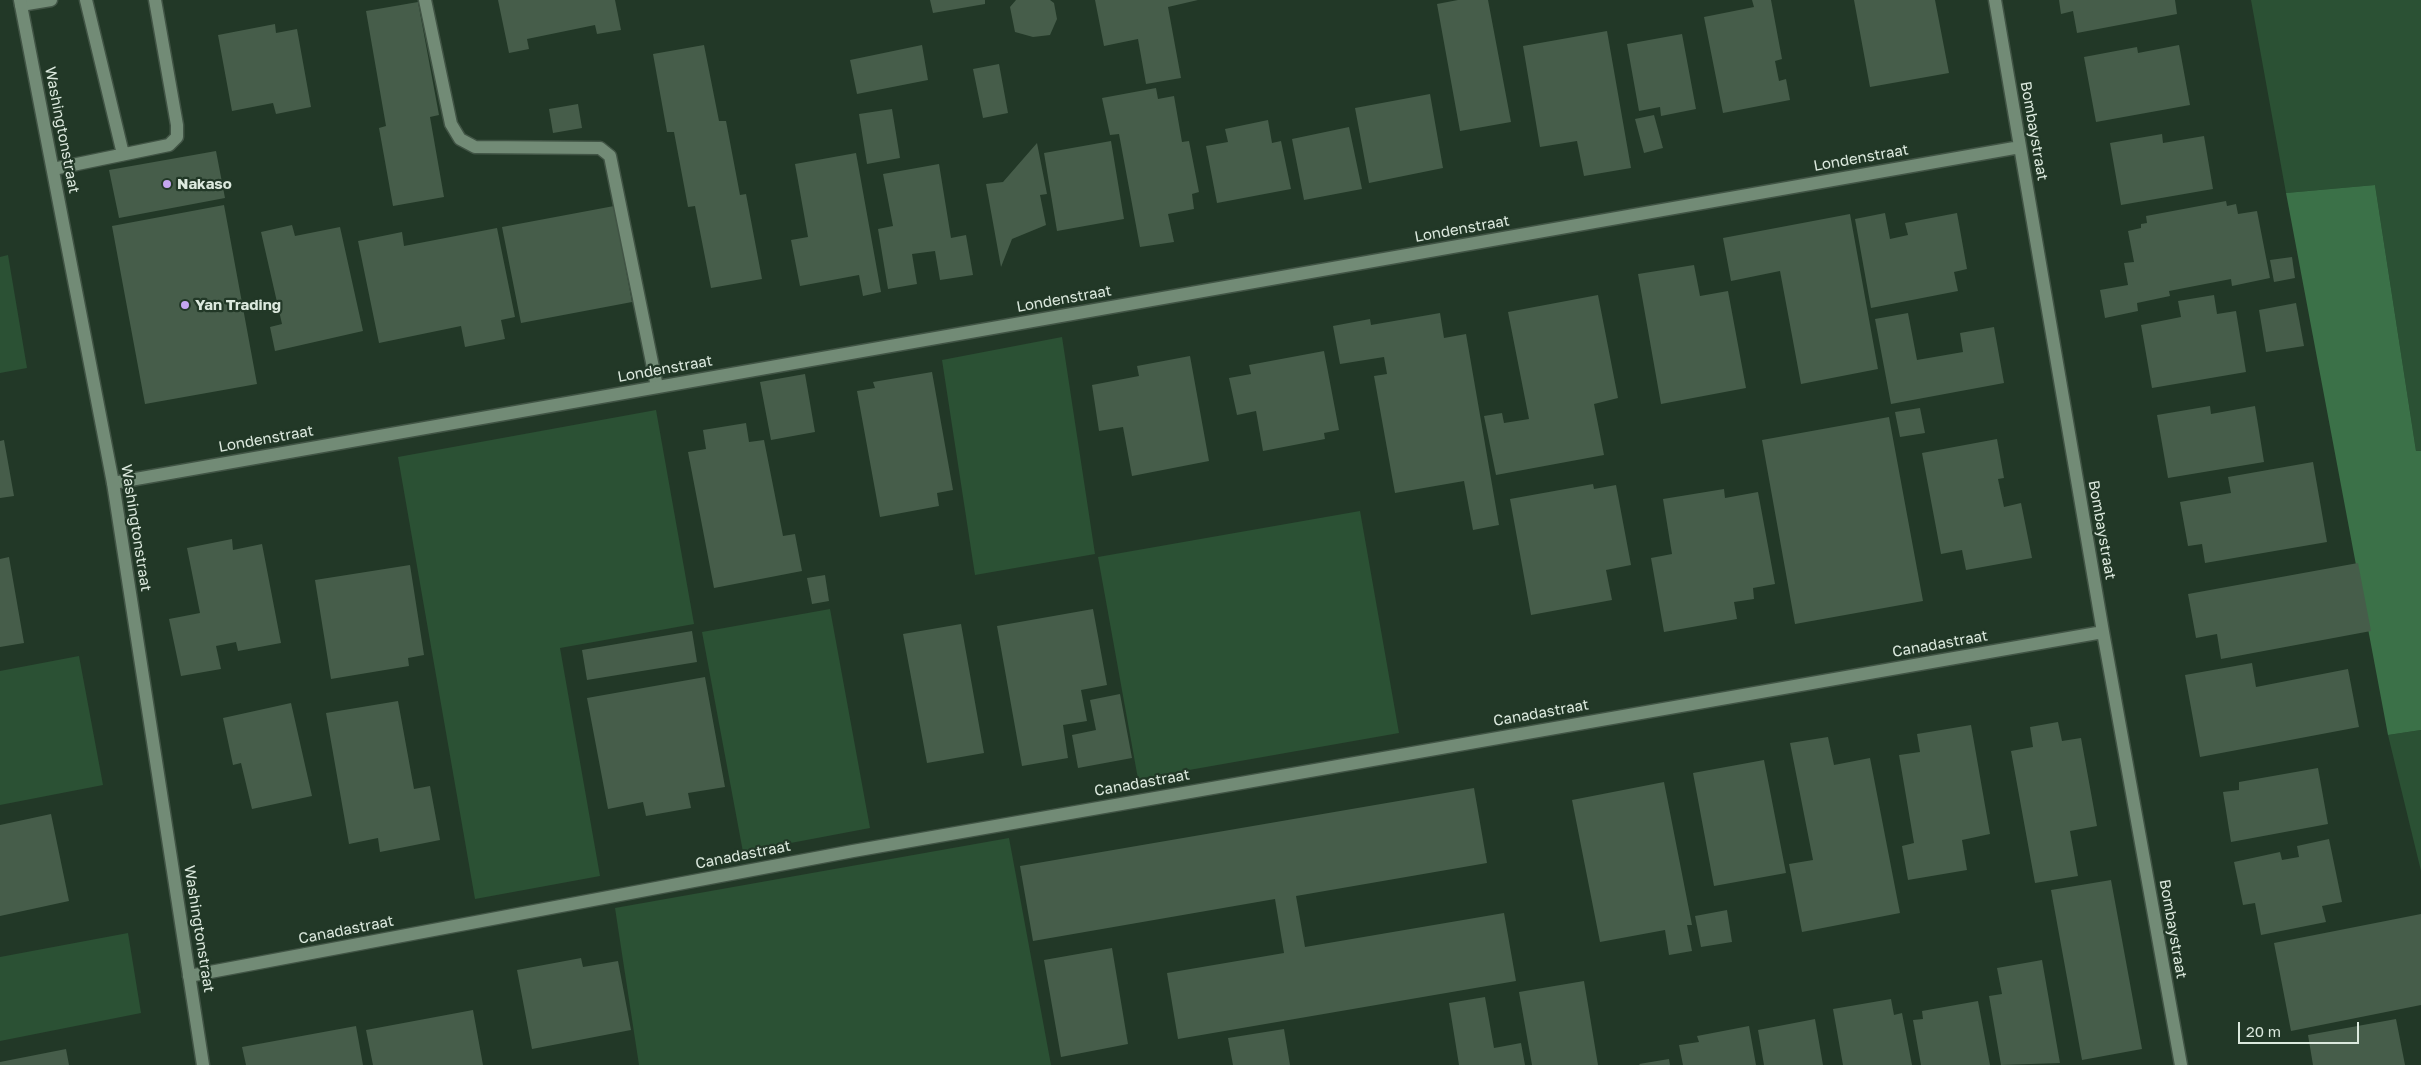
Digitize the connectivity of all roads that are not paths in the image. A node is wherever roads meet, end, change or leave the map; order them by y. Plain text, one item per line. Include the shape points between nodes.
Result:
1 (51, 0) edge
2 (86, 0) edge
3 (155, 0) edge
4 (425, 0) edge
5 (1995, 0) edge
6 (20, 3) edge
7 (2020, 147) junction
8 (123, 154) junction
9 (53, 169) junction
10 (657, 386) junction
11 (113, 483) junction
12 (2102, 632) junction
13 (189, 976) junction
14 (204, 1065) edge
15 (2181, 1065) edge

1 - 6 street
2 - 8 street
3 - 8 street via 177,137 169,145
4 - 10 street via 451,124 460,139 475,147 600,148 610,156
5 - 7 street, Bombaystraat
6 - 9 street, Washingtonstraat
7 - 10 street, Londenstraat
7 - 12 street, Bombaystraat
8 - 9 street
9 - 11 street, Washingtonstraat
10 - 11 street, Londenstraat
11 - 13 street, Washingtonstraat
12 - 13 street, Canadastraat via 853,851
12 - 15 street, Bombaystraat
13 - 14 street, Washingtonstraat

